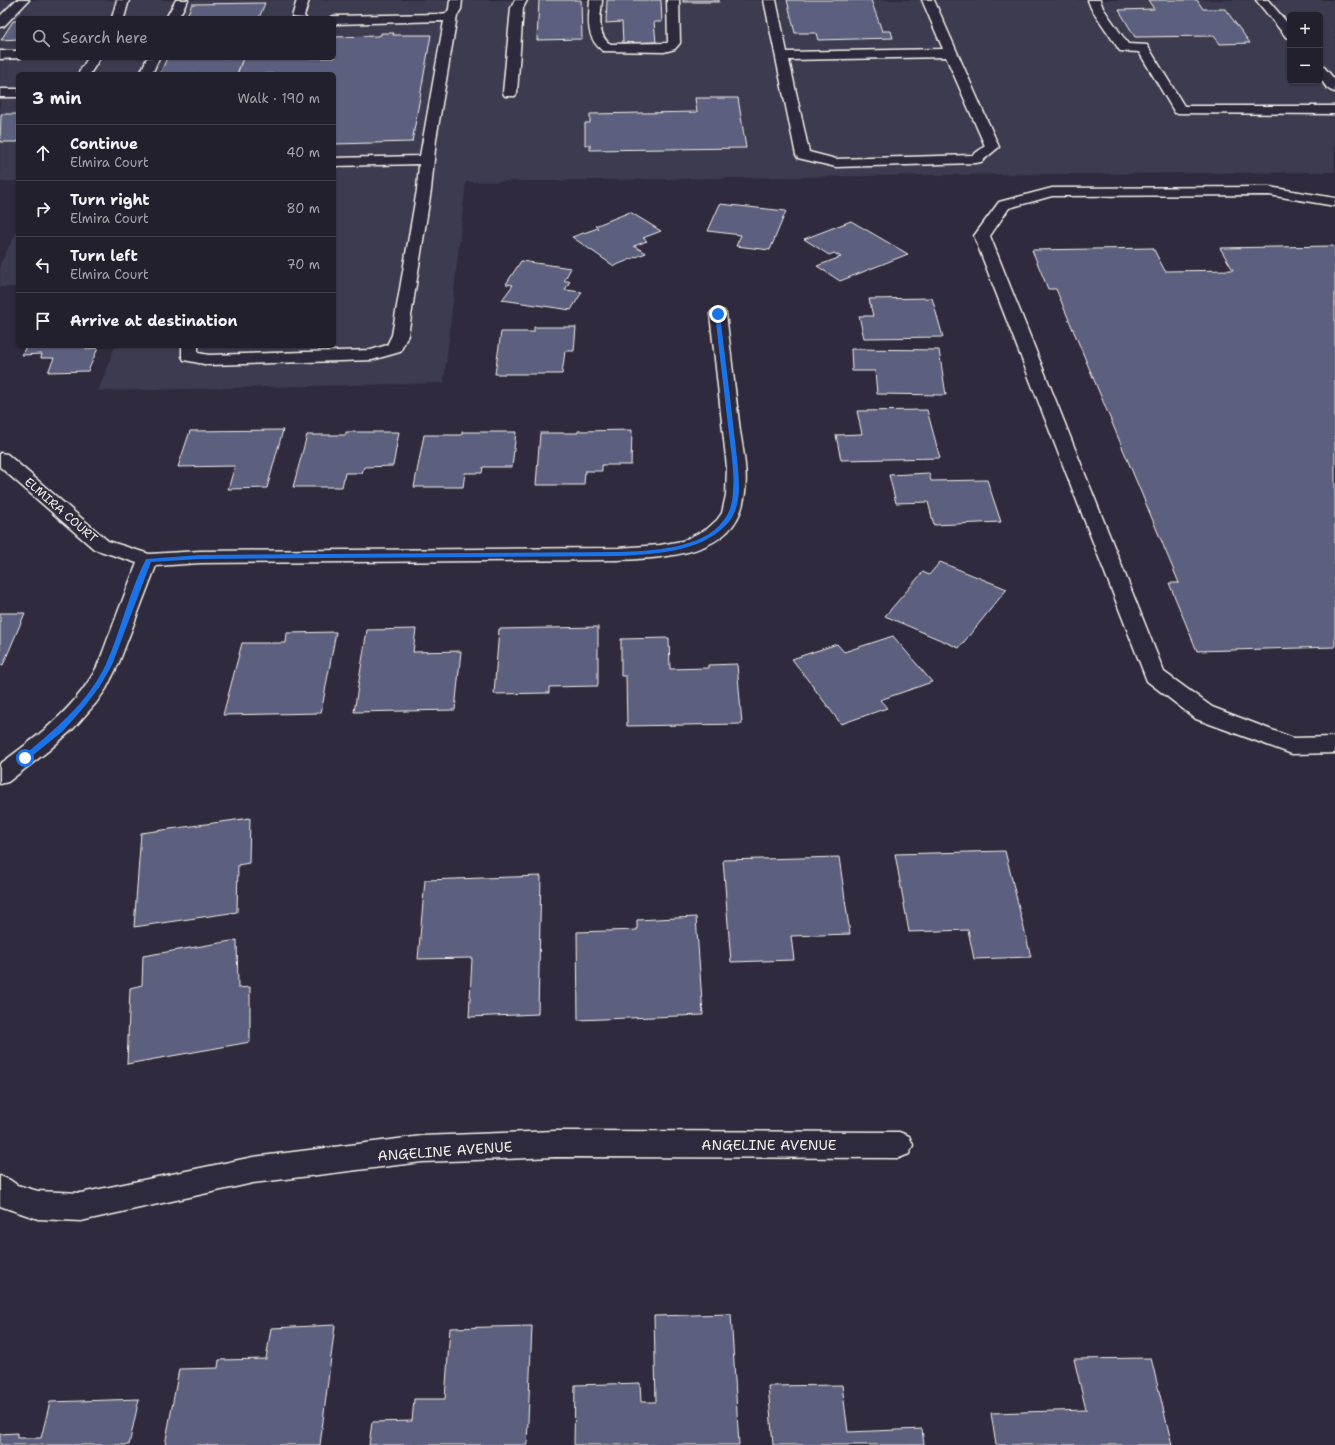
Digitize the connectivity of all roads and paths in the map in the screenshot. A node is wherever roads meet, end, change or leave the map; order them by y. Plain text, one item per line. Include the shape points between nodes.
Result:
1 (23, 0) edge
2 (123, 0) edge
3 (182, 0) edge
4 (303, 0) edge
5 (456, 0) edge
6 (521, 0) edge
7 (596, 0) edge
8 (673, 0) edge
9 (770, 0) edge
10 (928, 0) edge
11 (1094, 0) edge
12 (1262, 0) edge
13 (119, 16) edge
14 (173, 16) edge
15 (298, 16) edge
16 (450, 16) junction
17 (336, 20) edge
18 (0, 24) edge
19 (1287, 30) edge
20 (951, 53) junction
21 (0, 55) edge
22 (16, 55) edge
23 (782, 56) junction
24 (93, 60) edge
25 (152, 60) edge
26 (85, 72) edge
27 (147, 72) edge
28 (1323, 74) edge
29 (1335, 88) edge
30 (0, 93) edge
31 (16, 93) edge
32 (510, 93) dead end
33 (1335, 110) edge
34 (427, 160) junction
35 (336, 162) edge
36 (1335, 202) edge
37 (718, 314) dead end
38 (190, 348) edge
39 (1, 458) edge
40 (148, 560) junction
41 (1335, 745) edge
42 (0, 776) edge
43 (899, 1145) dead end
44 (0, 1189) edge

1 - 18 street
2 - 13 street
3 - 14 street
4 - 15 street
5 - 16 street via 455,9
6 - 32 street via 517,8
7 - 8 street via 595,33 601,44 608,48 671,46 674,43
9 - 23 street
10 - 20 street
11 - 33 street via 1124,48 1143,48 1180,110
12 - 19 street
16 - 17 street
16 - 34 street
20 - 23 street
20 - 23 street via 992,147 976,159 836,163 803,155
21 - 22 street
24 - 26 street
25 - 27 street
28 - 29 street
30 - 31 street
34 - 35 street
34 - 38 street via 400,335 394,348 372,356 209,360 190,356
36 - 41 street via 1269,191 1052,192 1004,205 982,236 1155,676 1204,713 1292,746
37 - 40 street, ELMIRA COURT via 736,490 733,510 725,524 707,538 681,547 654,552 618,554 208,557
39 - 40 street, ELMIRA COURT via 101,545
40 - 42 street via 108,665 97,684 60,729
43 - 44 street, ANGELINE AVENUE via 555,1144 422,1149 254,1170 81,1207 38,1205 9,1196

